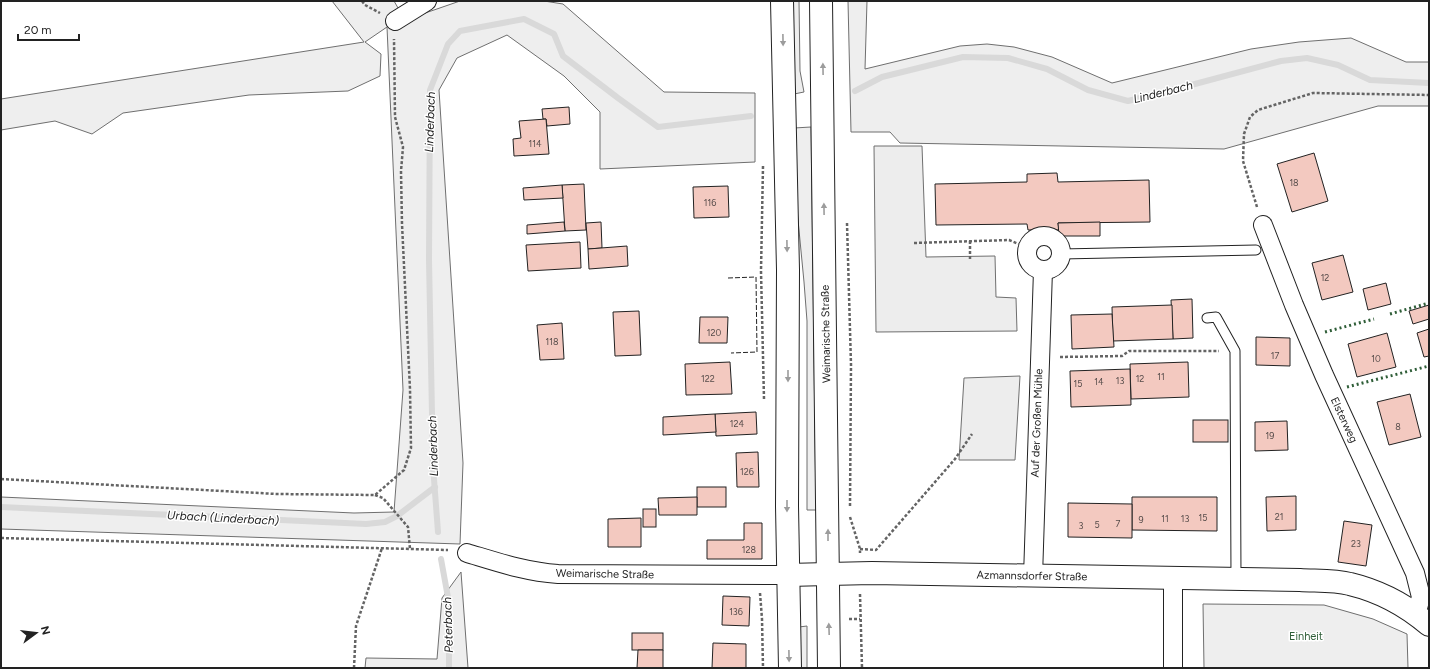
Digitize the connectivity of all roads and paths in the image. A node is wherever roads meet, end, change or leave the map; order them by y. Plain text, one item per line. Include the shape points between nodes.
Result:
1 (427, 1) edge
2 (782, 1) edge
3 (821, 1) edge
4 (395, 21) joint
5 (1429, 95) edge
6 (847, 222) dead end
7 (1263, 225) joint
8 (970, 241) junction
9 (914, 242) dead end
10 (1028, 248) junction
11 (1256, 250) dead end
12 (1061, 254) junction
13 (970, 259) dead end
14 (1043, 270) junction
15 (1207, 318) dead end
16 (1236, 351) junction
17 (1039, 357) junction
18 (972, 434) dead end
19 (1, 479) edge
20 (375, 494) junction
21 (1, 538) edge
22 (382, 548) junction
23 (410, 549) junction
24 (467, 553) joint
25 (828, 574) junction
26 (788, 575) junction
27 (1033, 577) junction
28 (1173, 578) junction
29 (1236, 579) junction
30 (760, 596) dead end
31 (860, 597) dead end
32 (1423, 620) edge
33 (354, 668) edge
34 (763, 668) edge
35 (790, 668) edge
36 (829, 668) edge
37 (862, 668) edge
38 (1174, 668) edge

1 - 4 street
2 -> 26 main road via 788,270
25 -> 3 main road, Weimarische Straße
4 - 20 path via 395,117 403,147 402,217 411,448 404,470
5 - 7 path via 1313,93 1258,110 1250,116 1244,134 1243,161
6 - 18 path via 851,364 850,519 860,549 876,550 955,459
7 - 32 street, Elsterweg via 1324,376 1415,573
8 - 9 path
8 - 10 path via 1009,240
8 - 13 path
10 - 12 street via 1043,233 1056,241
10 - 14 street via 1030,262 1037,269
11 - 12 lane
12 - 14 street via 1057,265
14 - 17 street, Auf der Großen Mühle
15 - 16 lane via 1216,317
16 - 17 path via 1129,352 1122,356
16 - 29 lane
17 - 27 street, Auf der Großen Mühle
19 - 20 path via 277,494
20 - 23 path via 383,498 408,527
21 - 22 path
22 - 23 path
22 - 33 path via 356,626
23 - 24 path via 453,550
24 - 26 street, Weimarische Straße via 542,573
25 - 26 main road, Azmannsdorfer Straße
25 - 27 main road, Azmannsdorfer Straße
36 -> 25 main road, Weimarische Straße
26 -> 35 main road
27 - 28 main road, Azmannsdorfer Straße
28 - 29 main road, Azmannsdorfer Straße
28 - 38 street
29 - 32 main road, Azmannsdorfer Straße via 1350,584 1389,598
30 - 34 path
31 - 37 path

